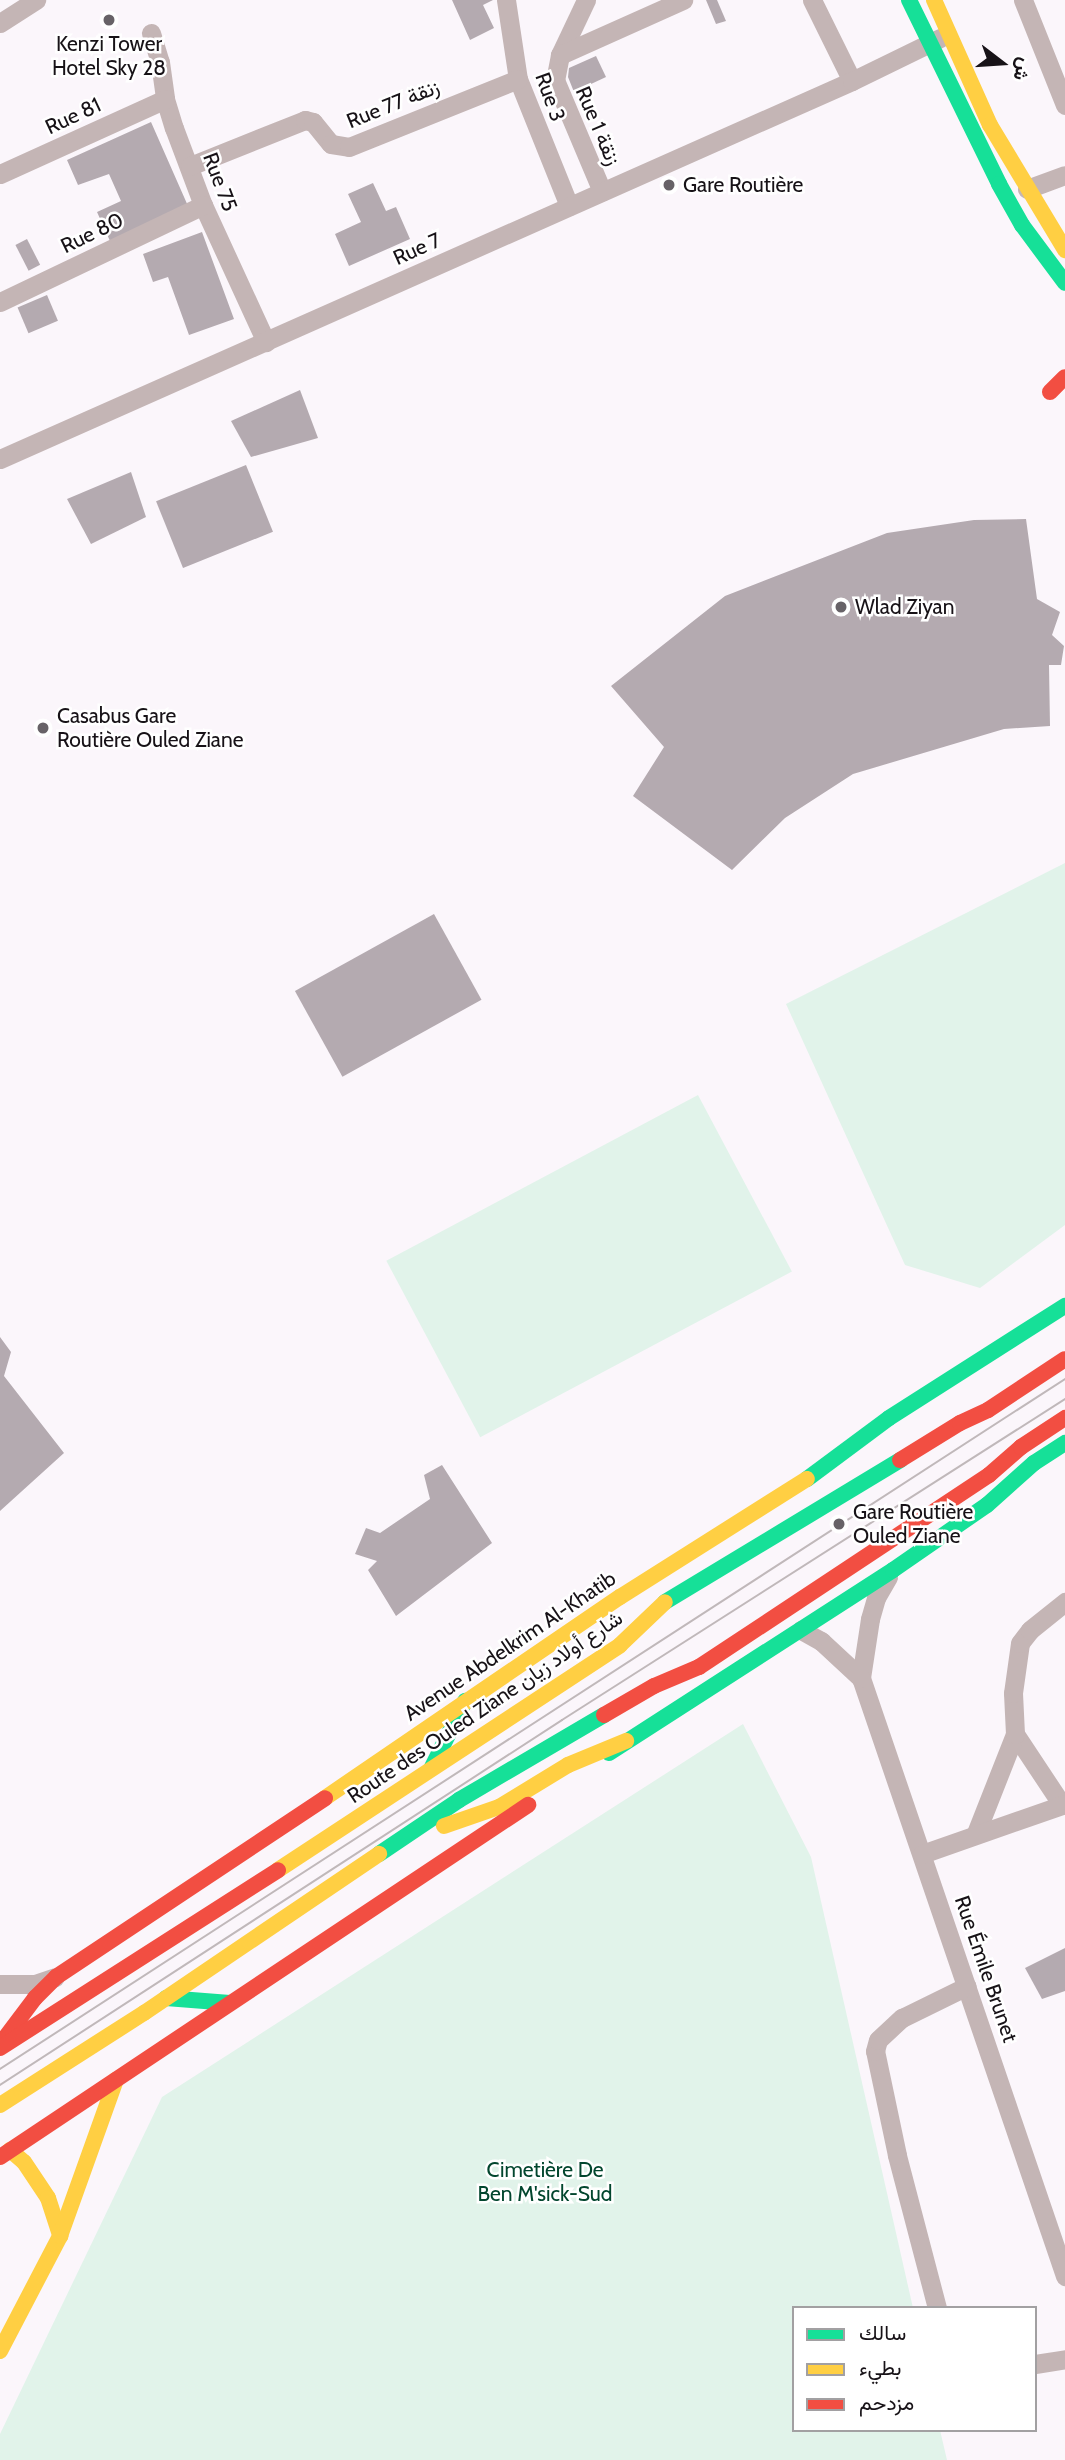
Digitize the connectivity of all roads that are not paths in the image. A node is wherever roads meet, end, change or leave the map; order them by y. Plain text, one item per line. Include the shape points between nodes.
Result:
1 (36, 0) edge
2 (506, 0) edge
3 (586, 0) edge
4 (682, 0) edge
5 (812, 0) edge
6 (909, 0) edge
7 (934, 0) edge
8 (1023, 0) edge
9 (0, 23) edge
10 (150, 33) dead end
11 (947, 35) junction
12 (928, 43) junction
13 (561, 55) junction
14 (518, 79) junction
15 (852, 80) junction
16 (165, 99) junction
17 (1065, 105) edge
18 (190, 166) junction
19 (0, 174) edge
20 (1065, 175) edge
21 (1027, 189) junction
22 (602, 191) junction
23 (203, 205) junction
24 (569, 206) junction
25 (1065, 250) edge
26 (1065, 283) edge
27 (0, 302) edge
28 (266, 342) junction
29 (1065, 377) edge
30 (1050, 392) dead end
31 (0, 458) edge
32 (1065, 1306) edge
33 (1065, 1359) edge
34 (1065, 1418) edge
35 (1065, 1443) edge
36 (989, 1475) junction
37 (987, 1505) junction
38 (893, 1570) junction
39 (1065, 1602) edge
40 (801, 1630) junction
41 (861, 1678) junction
42 (465, 1701) junction
43 (1015, 1734) junction
44 (626, 1741) junction
45 (431, 1769) junction
46 (1063, 1804) edge
47 (976, 1833) junction
48 (403, 1837) junction
49 (922, 1854) junction
50 (56, 1977) junction
51 (0, 1984) edge
52 (967, 1986) junction
53 (166, 1998) junction
54 (230, 2003) junction
55 (0, 2046) edge
56 (116, 2080) junction
57 (0, 2105) edge
58 (5, 2153) edge
59 (60, 2236) junction
60 (1065, 2276) edge
61 (936, 2306) edge
62 (0, 2351) edge
63 (1065, 2359) edge
64 (1037, 2364) edge

1 - 9 street
2 - 14 street, Rue 3
3 - 13 street, Rue 1 زنقة
4 - 13 street
5 - 15 street
6 - 12 main road
7 - 11 main road
8 - 17 street
10 - 16 street, Rue 75
11 - 12 street, Rue 7
11 - 21 main road
12 - 15 street, Rue 7
12 - 26 main road via 1022,225
13 - 22 street, Rue 1 زنقة via 555,80 559,95
14 - 18 street, Rue 77 زنقة via 349,147 331,144 313,122 305,120
14 - 24 street, Rue 3
15 - 22 street, Rue 7
16 - 18 street, Rue 75
16 - 19 street, Rue 81
18 - 23 street, Rue 75
20 - 21 street
21 - 25 main road
22 - 24 street, Rue 7
23 - 27 street, Rue 80
23 - 28 street, Rue 75
24 - 28 street, Rue 7
28 - 31 street, Rue 7
29 - 30 main road
32 - 42 main road, Avenue Abdelkrim Al-Khatib
33 - 45 main road, Route des Ouled Ziane شارع أولاد زيان via 988,1410 673,1595 620,1645
34 - 36 main road
35 - 37 main road via 1034,1463
36 - 37 main road
36 - 48 main road via 699,1667 654,1686
37 - 38 main road
38 - 40 main road
38 - 41 street, Rue Émile Brunet via 876,1598
39 - 43 street via 1020,1643 1013,1693
40 - 41 street, Rue Émile Brunet via 821,1641
40 - 44 main road
41 - 49 street, Rue Émile Brunet
42 - 45 main road
42 - 50 main road, Avenue Abdelkrim Al-Khatib
43 - 46 street
43 - 47 street
44 - 48 main road via 560,1769 499,1807
44 - 54 main road
45 - 55 main road, Route des Ouled Ziane شارع أولاد زيان
46 - 47 street
47 - 49 street
48 - 53 main road
49 - 52 street, Rue Émile Brunet
50 - 51 street via 35,1984
50 - 55 main road, Avenue Abdelkrim Al-Khatib
52 - 60 street, Rue Émile Brunet
52 - 61 street via 902,2018 878,2040 875,2051
53 - 54 main road
53 - 57 main road
54 - 56 main road
56 - 58 main road
56 - 59 main road
58 - 59 main road via 23,2162 48,2198
59 - 62 main road
63 - 64 street

